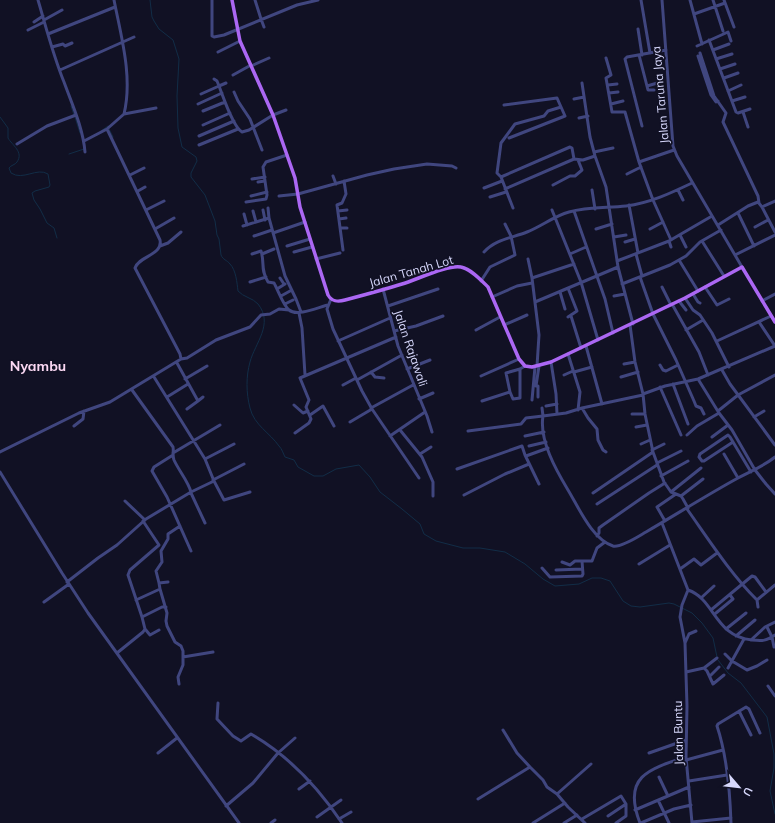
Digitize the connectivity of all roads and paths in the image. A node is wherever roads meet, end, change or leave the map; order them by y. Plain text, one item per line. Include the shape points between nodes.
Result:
1 (38, 0) edge
2 (114, 0) edge
3 (212, 0) edge
4 (232, 0) edge
5 (256, 0) edge
6 (318, 0) edge
7 (641, 0) edge
8 (662, 0) edge
9 (690, 0) edge
10 (713, 0) edge
11 (725, 1) edge
12 (715, 6) junction
13 (115, 8) junction
14 (62, 10) dead end
15 (694, 14) junction
16 (44, 19) junction
17 (260, 19) junction
18 (34, 22) dead end
19 (264, 27) dead end
20 (734, 27) dead end
21 (238, 28) junction
22 (638, 29) dead end
23 (28, 30) dead end
24 (723, 31) dead end
25 (48, 34) junction
26 (134, 38) dead end
27 (709, 40) junction
28 (240, 41) junction
29 (72, 43) dead end
30 (121, 43) junction
31 (702, 44) junction
32 (697, 46) dead end
33 (52, 47) junction
34 (666, 50) junction
35 (713, 50) junction
36 (218, 52) dead end
37 (650, 53) junction
38 (732, 54) dead end
39 (640, 55) junction
40 (699, 55) dead end
41 (269, 58) dead end
42 (606, 58) dead end
43 (716, 59) junction
44 (735, 64) dead end
45 (251, 65) junction
46 (720, 69) junction
47 (60, 70) junction
48 (738, 73) dead end
49 (233, 75) dead end
50 (724, 78) junction
51 (214, 79) dead end
52 (661, 82) dead end
53 (226, 83) dead end
54 (582, 83) dead end
55 (617, 84) dead end
56 (741, 85) dead end
57 (220, 86) junction
58 (608, 86) junction
59 (647, 86) junction
60 (654, 90) dead end
61 (728, 91) junction
62 (234, 92) dead end
63 (618, 92) dead end
64 (222, 93) junction
65 (609, 93) junction
66 (201, 94) dead end
67 (584, 97) junction
68 (745, 97) dead end
69 (574, 99) dead end
70 (623, 101) dead end
71 (225, 102) junction
72 (733, 103) junction
73 (198, 104) dead end
74 (611, 104) junction
75 (504, 105) dead end
76 (561, 107) junction
77 (156, 108) dead end
78 (724, 108) junction
79 (750, 109) dead end
80 (286, 110) dead end
81 (203, 111) dead end
82 (743, 112) junction
83 (230, 113) junction
84 (124, 114) junction
85 (76, 115) junction
86 (273, 115) junction
87 (588, 116) junction
88 (579, 118) dead end
89 (234, 122) junction
90 (203, 125) dead end
91 (642, 126) dead end
92 (748, 126) dead end
93 (108, 127) junction
94 (253, 127) junction
95 (238, 129) junction
96 (199, 136) dead end
97 (509, 138) dead end
98 (84, 140) junction
99 (17, 144) dead end
100 (199, 145) dead end
101 (613, 148) dead end
102 (262, 150) dead end
103 (674, 150) junction
104 (85, 152) dead end
105 (594, 154) junction
106 (287, 155) junction
107 (574, 159) junction
108 (578, 160) junction
109 (640, 162) junction
110 (641, 167) junction
111 (144, 168) dead end
112 (456, 168) dead end
113 (130, 174) junction
114 (627, 174) dead end
115 (333, 176) dead end
116 (252, 179) dead end
117 (265, 179) junction
118 (501, 179) junction
119 (344, 181) junction
120 (258, 182) dead end
121 (692, 183) junction
122 (336, 184) junction
123 (553, 185) dead end
124 (145, 187) dead end
125 (484, 188) dead end
126 (506, 190) junction
127 (592, 190) dead end
128 (678, 190) junction
129 (138, 191) junction
130 (267, 192) junction
131 (298, 194) junction
132 (251, 196) dead end
133 (280, 196) dead end
134 (490, 197) dead end
135 (653, 200) junction
136 (684, 200) dead end
137 (164, 201) dead end
138 (775, 201) edge
139 (246, 202) dead end
140 (759, 203) junction
141 (628, 206) junction
142 (762, 207) junction
143 (268, 208) dead end
144 (513, 208) dead end
145 (610, 208) junction
146 (595, 209) junction
147 (146, 210) junction
148 (263, 210) dead end
149 (347, 210) dead end
150 (552, 210) dead end
151 (253, 211) dead end
152 (338, 211) junction
153 (574, 211) junction
154 (738, 212) junction
155 (244, 214) dead end
156 (712, 216) junction
157 (554, 217) junction
158 (174, 218) dead end
159 (269, 218) junction
160 (346, 218) dead end
161 (339, 219) junction
162 (265, 220) junction
163 (768, 220) junction
164 (256, 222) junction
165 (305, 222) junction
166 (663, 222) junction
167 (505, 224) dead end
168 (612, 224) junction
169 (247, 225) junction
170 (718, 225) junction
171 (243, 226) dead end
172 (755, 227) dead end
173 (340, 228) junction
174 (347, 228) dead end
175 (155, 229) junction
176 (596, 229) dead end
177 (650, 229) dead end
178 (721, 230) junction
179 (273, 231) junction
180 (181, 232) dead end
181 (775, 232) edge
182 (626, 235) dead end
183 (775, 235) edge
184 (254, 236) dead end
185 (341, 236) junction
186 (347, 236) dead end
187 (511, 236) junction
188 (680, 236) junction
189 (614, 237) junction
190 (310, 239) junction
191 (635, 239) junction
192 (670, 240) junction
193 (702, 241) junction
194 (625, 242) dead end
195 (160, 246) junction
196 (253, 246) dead end
197 (287, 246) dead end
198 (754, 246) junction
199 (312, 247) junction
200 (586, 247) junction
201 (672, 247) dead end
202 (686, 247) dead end
203 (274, 249) dead end
204 (343, 250) dead end
205 (255, 251) junction
206 (294, 252) dead end
207 (484, 252) dead end
208 (340, 253) dead end
209 (252, 254) dead end
210 (262, 254) junction
211 (570, 254) junction
212 (637, 254) junction
213 (735, 255) junction
214 (262, 259) junction
215 (316, 259) junction
216 (528, 259) dead end
217 (679, 260) junction
218 (256, 261) dead end
219 (617, 261) junction
220 (574, 264) junction
221 (618, 267) junction
222 (742, 267) junction
223 (596, 276) junction
224 (641, 276) junction
225 (724, 276) junction
226 (266, 277) junction
227 (280, 278) dead end
228 (532, 278) junction
229 (481, 280) junction
230 (250, 282) dead end
231 (581, 282) junction
232 (532, 283) junction
233 (622, 284) junction
234 (705, 287) junction
235 (568, 288) junction
236 (662, 288) dead end
237 (277, 289) junction
238 (383, 289) junction
239 (438, 289) dead end
240 (290, 291) dead end
241 (698, 291) junction
242 (560, 292) junction
243 (625, 294) junction
244 (693, 294) junction
245 (775, 294) edge
246 (281, 296) junction
247 (614, 296) dead end
248 (492, 297) junction
249 (685, 298) junction
250 (331, 299) junction
251 (729, 299) dead end
252 (293, 300) dead end
253 (679, 301) junction
254 (762, 301) junction
255 (535, 302) junction
256 (700, 303) dead end
257 (285, 304) junction
258 (328, 305) junction
259 (671, 305) junction
260 (388, 306) junction
261 (565, 309) dead end
262 (288, 310) junction
263 (686, 310) dead end
264 (300, 313) junction
265 (653, 314) junction
266 (527, 315) dead end
267 (443, 316) dead end
268 (771, 316) junction
269 (500, 317) junction
270 (390, 318) junction
271 (703, 320) junction
272 (759, 322) junction
273 (775, 322) edge
274 (631, 324) junction
275 (504, 325) junction
276 (476, 330) dead end
277 (686, 330) junction
278 (394, 331) junction
279 (613, 333) junction
280 (396, 337) junction
281 (338, 340) junction
282 (598, 340) junction
283 (717, 341) junction
284 (586, 346) junction
285 (775, 346) edge
286 (581, 348) junction
287 (568, 354) junction
288 (402, 356) junction
289 (346, 358) junction
290 (181, 359) junction
291 (520, 359) junction
292 (430, 360) dead end
293 (551, 362) junction
294 (635, 362) junction
295 (177, 363) junction
296 (624, 364) dead end
297 (660, 365) dead end
298 (678, 365) junction
299 (207, 366) dead end
300 (525, 366) junction
301 (537, 366) junction
302 (592, 367) junction
303 (729, 367) junction
304 (407, 369) junction
305 (520, 369) junction
306 (722, 370) junction
307 (371, 372) junction
308 (574, 372) junction
309 (638, 372) junction
310 (564, 374) dead end
311 (304, 375) junction
312 (708, 375) junction
313 (775, 375) edge
314 (482, 376) dead end
315 (621, 376) dead end
316 (154, 377) junction
317 (384, 378) dead end
318 (185, 379) junction
319 (357, 379) junction
320 (698, 379) junction
321 (686, 382) junction
322 (188, 384) junction
323 (673, 384) junction
324 (343, 385) dead end
325 (413, 385) junction
326 (660, 387) junction
327 (132, 390) junction
328 (510, 392) junction
329 (433, 393) dead end
330 (643, 394) junction
331 (738, 395) junction
332 (167, 397) junction
333 (203, 397) dead end
334 (538, 397) dead end
335 (419, 399) junction
336 (532, 400) dead end
337 (198, 401) junction
338 (482, 401) dead end
339 (294, 404) dead end
340 (557, 404) junction
341 (602, 404) junction
342 (371, 408) junction
343 (582, 408) junction
344 (187, 409) dead end
345 (578, 410) junction
346 (84, 411) junction
347 (308, 411) junction
348 (764, 411) dead end
349 (425, 412) junction
350 (718, 412) junction
351 (310, 414) junction
352 (557, 414) junction
353 (632, 414) dead end
354 (645, 414) junction
355 (704, 414) dead end
356 (543, 416) junction
357 (754, 417) junction
358 (350, 422) dead end
359 (688, 424) dead end
360 (220, 425) dead end
361 (647, 425) junction
362 (728, 425) junction
363 (74, 426) dead end
364 (334, 426) dead end
365 (636, 427) dead end
366 (400, 430) junction
367 (468, 431) dead end
368 (432, 432) dead end
369 (544, 432) junction
370 (295, 434) dead end
371 (681, 435) dead end
372 (687, 435) dead end
373 (390, 436) junction
374 (525, 436) dead end
375 (712, 437) dead end
376 (650, 440) junction
377 (194, 441) junction
378 (546, 442) junction
379 (733, 442) junction
380 (234, 444) dead end
381 (641, 444) dead end
382 (664, 444) dead end
383 (775, 445) edge
384 (529, 446) dead end
385 (431, 447) dead end
386 (548, 448) junction
387 (653, 451) junction
388 (681, 451) dead end
389 (0, 452) edge
390 (606, 452) dead end
391 (173, 454) junction
392 (420, 454) junction
393 (724, 454) dead end
394 (526, 456) junction
395 (775, 457) edge
396 (205, 459) junction
397 (688, 461) dead end
398 (244, 464) dead end
399 (529, 464) junction
400 (657, 464) junction
401 (701, 468) dead end
402 (457, 469) dead end
403 (755, 470) junction
404 (0, 472) edge
405 (751, 472) junction
406 (661, 476) junction
407 (419, 478) dead end
408 (738, 478) junction
409 (703, 479) dead end
410 (214, 481) junction
411 (665, 483) junction
412 (539, 484) dead end
413 (250, 492) dead end
414 (671, 492) junction
415 (191, 493) junction
416 (593, 493) dead end
417 (464, 494) dead end
418 (676, 494) junction
419 (775, 494) edge
420 (433, 496) dead end
421 (681, 496) junction
422 (126, 501) dead end
423 (170, 504) junction
424 (597, 504) dead end
425 (687, 508) junction
426 (144, 521) junction
427 (663, 522) junction
428 (205, 523) dead end
429 (180, 526) junction
430 (597, 536) junction
431 (605, 542) junction
432 (670, 545) junction
433 (191, 551) dead end
434 (718, 553) junction
435 (582, 561) junction
436 (562, 562) dead end
437 (638, 564) dead end
438 (542, 568) dead end
439 (582, 569) junction
440 (680, 569) junction
441 (556, 570) dead end
442 (168, 582) dead end
443 (68, 583) junction
444 (159, 583) junction
445 (775, 584) edge
446 (742, 585) junction
447 (714, 586) dead end
448 (160, 589) junction
449 (688, 590) junction
450 (766, 592) junction
451 (730, 594) junction
452 (701, 598) junction
453 (136, 600) junction
454 (757, 600) junction
455 (44, 602) dead end
456 (166, 607) junction
457 (758, 607) dead end
458 (711, 610) junction
459 (716, 613) dead end
460 (746, 613) dead end
461 (142, 617) junction
462 (755, 620) dead end
463 (775, 622) edge
464 (767, 627) junction
465 (145, 629) junction
466 (726, 629) junction
467 (159, 630) dead end
468 (696, 631) dead end
469 (736, 636) junction
470 (774, 636) edge
471 (744, 639) junction
472 (751, 640) junction
473 (685, 642) junction
474 (774, 647) edge
475 (212, 652) dead end
476 (117, 653) junction
477 (725, 654) dead end
478 (183, 657) junction
479 (717, 658) dead end
480 (767, 660) dead end
481 (732, 661) junction
482 (704, 668) junction
483 (720, 668) dead end
484 (728, 668) dead end
485 (686, 672) junction
486 (724, 675) dead end
487 (710, 676) junction
488 (179, 684) dead end
489 (768, 686) dead end
490 (775, 696) edge
491 (218, 703) dead end
492 (739, 711) junction
493 (503, 730) dead end
494 (760, 733) dead end
495 (751, 735) dead end
496 (177, 738) junction
497 (295, 738) dead end
498 (686, 740) junction
499 (723, 750) junction
500 (158, 753) dead end
501 (278, 753) junction
502 (649, 753) dead end
503 (686, 758) junction
504 (591, 764) dead end
505 (530, 767) junction
506 (727, 775) junction
507 (659, 777) dead end
508 (310, 781) junction
509 (689, 781) junction
510 (689, 787) junction
511 (300, 789) dead end
512 (557, 794) junction
513 (668, 796) junction
514 (478, 799) dead end
515 (341, 800) dead end
516 (658, 800) junction
517 (565, 803) junction
518 (626, 804) junction
519 (691, 805) junction
520 (226, 806) junction
521 (330, 807) junction
522 (635, 810) junction
523 (351, 812) dead end
524 (665, 813) junction
525 (577, 815) junction
526 (608, 816) dead end
527 (317, 817) dead end
528 (731, 818) junction
529 (339, 819) junction
530 (582, 819) junction
531 (275, 820) dead end
532 (691, 822) edge
533 (239, 823) edge
534 (271, 823) edge
535 (342, 823) edge
536 (533, 823) edge
537 (564, 823) edge
538 (585, 823) edge
539 (616, 823) edge
540 (640, 823) edge
541 (669, 823) edge
542 (731, 823) edge

1 - 16 street
2 - 13 street
3 - 21 street via 212,36 218,37
4 - 21 main road
5 - 17 street
6 - 17 street
7 - 37 street
8 - 34 street, Jalan Taruna Jaya
9 - 15 street
10 - 12 street
11 - 12 street
11 - 20 street
12 - 15 street
12 - 24 street
13 - 25 street
13 - 30 street
14 - 16 street
15 - 31 street
16 - 18 street
16 - 23 street
16 - 25 street
17 - 19 street
17 - 21 street
21 - 28 main road
22 - 39 street
25 - 33 street
26 - 30 street
27 - 31 street
27 - 35 street
27 - 35 street via 728,32 730,42
28 - 36 street
28 - 45 main road
29 - 33 street
30 - 47 street
30 - 84 street via 127,91
31 - 32 street
33 - 47 street
34 - 37 street
34 - 103 street, Jalan Taruna Jaya
35 - 43 street
37 - 39 street
38 - 43 street
39 - 59 street
39 - 91 street via 625,59
40 - 78 street via 714,96
41 - 45 street
42 - 58 street via 611,74 606,77
43 - 46 street
44 - 46 street
45 - 49 street
45 - 86 main road
46 - 50 street
47 - 85 street
48 - 50 street
50 - 61 street
51 - 57 street
52 - 59 street
53 - 57 street
54 - 67 street
55 - 58 street
56 - 61 street
57 - 64 street
57 - 66 street
58 - 65 street
59 - 60 street via 649,91
61 - 72 street
62 - 94 street
63 - 65 street
64 - 71 street
64 - 73 street
65 - 74 street
67 - 69 street
67 - 87 street
68 - 72 street
70 - 74 street
71 - 81 street
71 - 83 street
72 - 78 street
72 - 82 street via 737,112
74 - 109 street via 613,112 625,112
75 - 76 street via 557,98
76 - 97 street via 565,116
76 - 118 street via 548,110 544,116 515,124 500,145 496,171
77 - 84 street
78 - 140 street via 726,116 723,122
79 - 82 street
80 - 86 street
82 - 92 street
83 - 89 street
83 - 90 street
84 - 93 street
85 - 98 street
85 - 99 street via 47,126
86 - 94 street
86 - 106 main road
87 - 88 street
87 - 105 street
89 - 95 street
89 - 96 street
93 - 98 street
93 - 113 street
94 - 95 street via 243,132
94 - 102 street
95 - 100 street
98 - 104 street
101 - 105 street
103 - 109 street
103 - 121 street, Jalan Taruna Jaya
105 - 108 street
105 - 145 street via 606,187
106 - 117 street via 265,163
106 - 131 main road via 297,183
107 - 108 street
107 - 118 street via 570,147
107 - 126 street
108 - 123 street via 582,170 575,176
109 - 110 street
110 - 114 street
110 - 135 street
111 - 113 street
112 - 119 street via 422,164
113 - 129 street
115 - 122 street
116 - 117 street
117 - 120 street
117 - 130 street
118 - 125 street
118 - 126 street
119 - 122 street
119 - 152 street via 346,195 338,205
121 - 128 street
121 - 156 street, Jalan Taruna Jaya
122 - 131 street
124 - 129 street
126 - 134 street
126 - 144 street
127 - 146 street
128 - 135 street
128 - 136 street
129 - 147 street
130 - 132 street
130 - 139 street via 266,199
131 - 133 street
131 - 165 main road
135 - 141 street
135 - 166 street
137 - 147 street
138 - 142 street
140 - 142 street
140 - 154 street
141 - 145 street
141 - 191 street
142 - 163 street
143 - 159 street
145 - 146 street
145 - 168 street
146 - 153 street
147 - 175 street
148 - 162 street
149 - 152 street
150 - 157 street
151 - 164 street
152 - 161 street
153 - 157 street
153 - 200 street
154 - 170 street
154 - 198 street
155 - 169 street
156 - 170 street, Jalan Taruna Jaya
156 - 188 street
157 - 187 street via 528,231
157 - 211 street
158 - 175 street
159 - 162 street
159 - 179 street
160 - 161 street
161 - 173 street
162 - 164 street
163 - 172 street
163 - 181 street
164 - 169 street
165 - 179 street
165 - 190 main road
166 - 177 street
166 - 192 street
167 - 187 street
168 - 176 street
168 - 189 street
169 - 171 street
170 - 178 street, Jalan Taruna Jaya
173 - 174 street
173 - 185 street
175 - 195 street via 161,241
178 - 193 street
178 - 213 street, Jalan Taruna Jaya
179 - 184 street
179 - 264 street via 285,276
180 - 195 street
182 - 189 street
183 - 198 street
185 - 186 street
185 - 204 street
187 - 207 street via 492,244
187 - 229 street via 515,256 490,267
188 - 192 street
188 - 202 street
189 - 219 street
190 - 197 street
190 - 199 main road
191 - 194 street
191 - 212 street
192 - 201 street
192 - 212 street
193 - 217 street
193 - 225 street
195 - 290 street via 135,268
196 - 205 street
198 - 213 street
199 - 206 street
199 - 215 main road
200 - 211 street
200 - 223 street
203 - 210 street
205 - 209 street
205 - 210 street via 260,250
208 - 215 street
210 - 214 street
211 - 220 street
212 - 219 street
212 - 224 street
213 - 222 street, Jalan Taruna Jaya
214 - 218 street
214 - 226 street
215 - 250 main road
216 - 228 street
217 - 224 street
217 - 241 street
219 - 221 street
220 - 228 street
220 - 231 street
221 - 223 street
221 - 233 street
222 - 225 main road
222 - 254 main road
223 - 231 street
223 - 279 street via 607,305
224 - 233 street
224 - 265 street
225 - 234 main road
226 - 230 street
226 - 237 street
227 - 237 street via 285,284
228 - 232 street
229 - 238 main road, Jalan Tanah Lot via 467,269 456,267
229 - 248 main road, Jalan Tanah Lot via 488,287
231 - 235 street
231 - 282 street
232 - 248 street via 517,286
232 - 255 street
233 - 243 street
234 - 241 main road
234 - 251 street via 717,305
235 - 242 street
235 - 286 street via 577,311 570,316
236 - 259 street
237 - 246 street
238 - 250 main road, Jalan Tanah Lot via 340,302
238 - 260 street, Jalan Rajawali
239 - 260 street
240 - 246 street
241 - 244 main road
242 - 255 street
242 - 261 street
243 - 247 street
243 - 274 street
244 - 249 main road
244 - 256 street
245 - 254 street
246 - 257 street
248 - 269 main road, Jalan Tanah Lot
249 - 253 main road
249 - 271 street via 692,310
250 - 258 street
252 - 257 street
253 - 259 main road
253 - 263 street
254 - 268 main road
255 - 301 street via 539,335
257 - 262 street
258 - 264 street
258 - 281 street
259 - 265 main road
259 - 277 street
260 - 270 street, Jalan Rajawali
262 - 264 street
262 - 290 street via 279,309 271,314 261,315 250,327 229,334
264 - 311 street
265 - 274 main road
265 - 298 street
266 - 275 street
267 - 278 street
268 - 272 street
268 - 273 main road
269 - 275 main road, Jalan Tanah Lot
269 - 276 street
270 - 278 street, Jalan Rajawali
270 - 281 street
271 - 277 street
271 - 283 street
272 - 283 street
272 - 285 street
274 - 279 main road
274 - 294 street
275 - 291 main road, Jalan Tanah Lot
277 - 312 street via 699,352
278 - 280 street, Jalan Rajawali
279 - 282 main road
280 - 288 street, Jalan Rajawali
280 - 289 street
281 - 289 street
282 - 284 main road
283 - 303 street
284 - 286 main road
284 - 302 street
285 - 303 street
286 - 287 main road
287 - 293 main road
287 - 308 street
288 - 304 street, Jalan Rajawali
288 - 307 street
289 - 311 street
289 - 319 street
290 - 295 street
291 - 300 main road, Jalan Tanah Lot
291 - 314 street
292 - 304 street
293 - 301 main road
293 - 340 street
294 - 296 street
294 - 309 street
295 - 316 street
295 - 318 street
297 - 298 street via 662,370 666,371
298 - 321 street
299 - 318 street
300 - 301 main road
300 - 305 street
301 - 334 street
301 - 336 street
302 - 308 street
302 - 341 street
303 - 306 street
304 - 325 street, Jalan Rajawali
305 - 328 street via 506,373
305 - 328 street via 520,398 512,399
306 - 312 street
306 - 331 street
307 - 317 street via 375,377
307 - 319 street
308 - 310 street
308 - 345 street via 580,392
309 - 315 street
309 - 330 street
311 - 347 street via 300,378 309,400 306,405
312 - 320 street
313 - 331 street
316 - 327 street
316 - 332 street
318 - 322 street
319 - 324 street
319 - 342 street
320 - 321 street
320 - 350 street
321 - 323 street
321 - 355 street via 696,405
322 - 332 street
322 - 337 street
323 - 326 street
323 - 359 street
325 - 335 street, Jalan Rajawali
325 - 342 street
326 - 330 street
326 - 371 street
327 - 346 street via 105,404
327 - 391 street via 174,449
328 - 338 street
329 - 335 street
330 - 341 street
330 - 354 street
331 - 350 street
331 - 357 street
332 - 377 street
333 - 337 street
335 - 349 street, Jalan Rajawali
337 - 344 street
339 - 347 street via 302,415
340 - 352 street
340 - 356 street via 544,407
341 - 343 street
342 - 358 street
342 - 373 street
343 - 345 street
343 - 390 street via 597,429 598,440
345 - 352 street
346 - 363 street via 83,419
346 - 389 street
347 - 351 street
348 - 357 street
349 - 366 street
349 - 368 street, Jalan Rajawali
350 - 362 street
350 - 372 street
351 - 364 street via 323,406
351 - 370 street via 309,423
352 - 356 street
353 - 354 street
354 - 361 street
356 - 367 street via 526,418 521,424
356 - 369 street
357 - 383 street
360 - 377 street
361 - 365 street
361 - 376 street
362 - 375 street
362 - 403 street
366 - 373 street
366 - 392 street
369 - 374 street
369 - 378 street
373 - 407 street
376 - 381 street
376 - 387 street
377 - 391 street
377 - 396 street
378 - 384 street
378 - 386 street
379 - 379 street via 727,435 699,457 704,461
379 - 405 street
380 - 396 street
382 - 387 street
385 - 392 street
386 - 394 street
386 - 430 street via 564,483
387 - 400 street
387 - 416 street
388 - 400 street
391 - 415 street
391 - 423 street via 152,470
392 - 420 street via 433,482
393 - 408 street
394 - 399 street
394 - 402 street via 521,446
395 - 403 street
396 - 410 street
397 - 406 street
398 - 410 street
399 - 412 street
399 - 417 street
400 - 406 street
400 - 424 street
401 - 414 street
403 - 405 street
403 - 419 street
404 - 443 street
405 - 408 street
406 - 411 street
408 - 425 street
409 - 421 street
410 - 413 street via 224,500
410 - 415 street
411 - 414 street
411 - 430 street via 599,528
414 - 418 street
415 - 423 street
415 - 428 street
418 - 421 street
418 - 427 street via 657,507
421 - 425 street
422 - 426 street
423 - 426 street
423 - 429 street
425 - 427 street
425 - 434 street
426 - 443 street
426 - 453 street via 159,544 128,573
427 - 431 street via 622,545 613,546
427 - 432 street
429 - 433 street
429 - 444 street via 168,534 161,551 162,562 156,571
430 - 431 street
431 - 435 street via 598,547 593,561
432 - 437 street
432 - 440 street
434 - 440 street via 701,565 694,558
434 - 446 street
435 - 436 street via 575,561 570,565
435 - 439 street
438 - 439 street via 548,576 554,577 582,576
439 - 441 street
440 - 449 street
442 - 444 street
443 - 455 street
443 - 476 street
444 - 448 street
445 - 450 street
446 - 450 street via 754,576
446 - 451 street
446 - 454 street
447 - 452 street
448 - 453 street
448 - 456 street
449 - 452 street
449 - 473 street, Jalan Buntu via 680,617
450 - 454 street
451 - 458 street
451 - 459 street via 733,599
452 - 458 street
453 - 461 street
454 - 457 street
456 - 461 street
456 - 478 street via 167,626 175,642 183,648
458 - 466 street
460 - 466 street
461 - 465 street
462 - 469 street
463 - 464 street
464 - 470 street
464 - 472 street
465 - 467 street via 150,635
465 - 476 street
466 - 469 street
468 - 473 street via 689,634
469 - 471 street
470 - 472 street via 766,640
470 - 474 street
471 - 472 street
471 - 481 street
473 - 485 street, Jalan Buntu
475 - 478 street
476 - 496 street
477 - 481 street
478 - 488 street via 178,677
479 - 482 street
480 - 481 street via 747,670
481 - 484 street
482 - 485 street
482 - 487 street
483 - 487 street
485 - 498 street, Jalan Buntu
486 - 487 street via 713,684
489 - 490 street
491 - 501 street via 217,719 238,740 242,741 251,734
492 - 494 street via 746,707 750,709
492 - 495 street
492 - 499 street via 717,726
493 - 505 street via 514,749
496 - 500 street
496 - 520 street
497 - 501 street
498 - 502 street
498 - 503 street, Jalan Buntu
499 - 503 street
499 - 506 street
501 - 508 street
501 - 520 street via 253,783
503 - 509 street, Jalan Buntu
503 - 522 street via 658,766 640,779 634,789
504 - 512 street
505 - 512 street
505 - 514 street
506 - 509 street
506 - 528 street
507 - 513 street
508 - 511 street
508 - 521 street
509 - 510 street, Jalan Buntu
510 - 513 street
510 - 519 street, Jalan Buntu
512 - 517 street
513 - 516 street
515 - 521 street
516 - 522 street
516 - 524 street
517 - 525 street
517 - 536 street
518 - 526 street
518 - 530 street via 621,796
518 - 539 street via 626,817
519 - 524 street
519 - 532 street, Jalan Buntu
520 - 533 street
521 - 527 street
521 - 529 street
522 - 540 street
523 - 529 street
524 - 540 street
524 - 541 street
525 - 530 street
525 - 537 street
528 - 532 street
528 - 542 street
529 - 535 street
530 - 538 street
531 - 534 street

